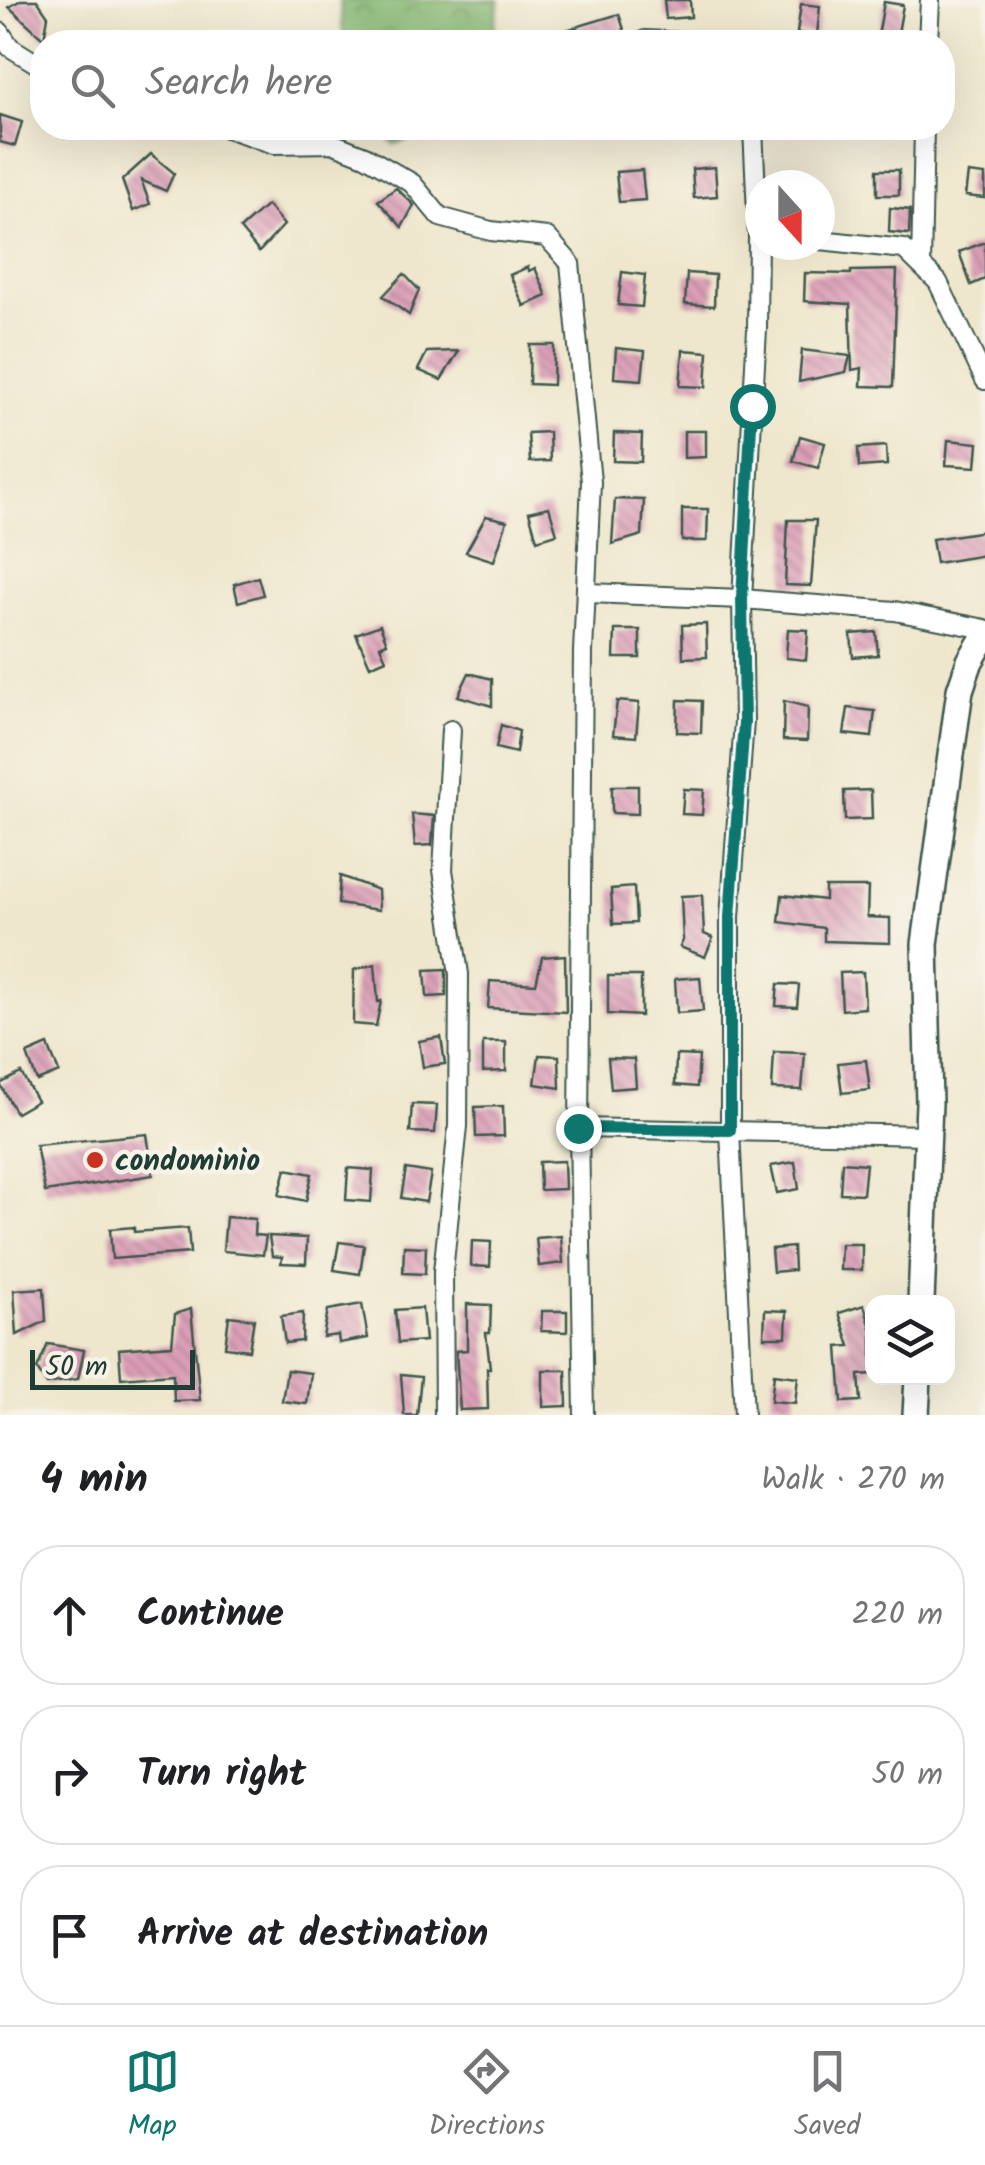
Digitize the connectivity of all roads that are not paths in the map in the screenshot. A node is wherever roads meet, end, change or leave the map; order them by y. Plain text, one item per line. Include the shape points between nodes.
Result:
1 (930, 0) edge
2 (929, 30) edge
3 (0, 32) edge
4 (30, 60) edge
5 (262, 140) edge
6 (753, 140) edge
7 (924, 140) edge
8 (755, 170) edge
9 (835, 242) edge
10 (758, 260) edge
11 (921, 266) junction
12 (985, 380) edge
13 (588, 592) junction
14 (742, 599) junction
15 (985, 632) edge
16 (451, 730) dead end
17 (578, 1128) junction
18 (730, 1130) junction
19 (928, 1135) junction
20 (921, 1295) edge
21 (918, 1385) edge
22 (444, 1415) edge
23 (584, 1415) edge
24 (744, 1415) edge
25 (916, 1415) edge

1 - 2 street
3 - 4 street
5 - 13 street via 332,143 365,156 412,183 440,217 547,237 570,263 591,482
6 - 8 street
7 - 11 street
9 - 11 street via 904,249
10 - 14 street
11 - 12 street via 938,282
13 - 14 street
13 - 17 street
14 - 15 street via 895,611
14 - 18 street
15 - 19 main road via 960,690 925,944
16 - 22 street via 443,870 459,974 458,1126 443,1272
17 - 18 street
17 - 23 street
18 - 19 street
18 - 24 street
19 - 20 main road
21 - 25 main road

